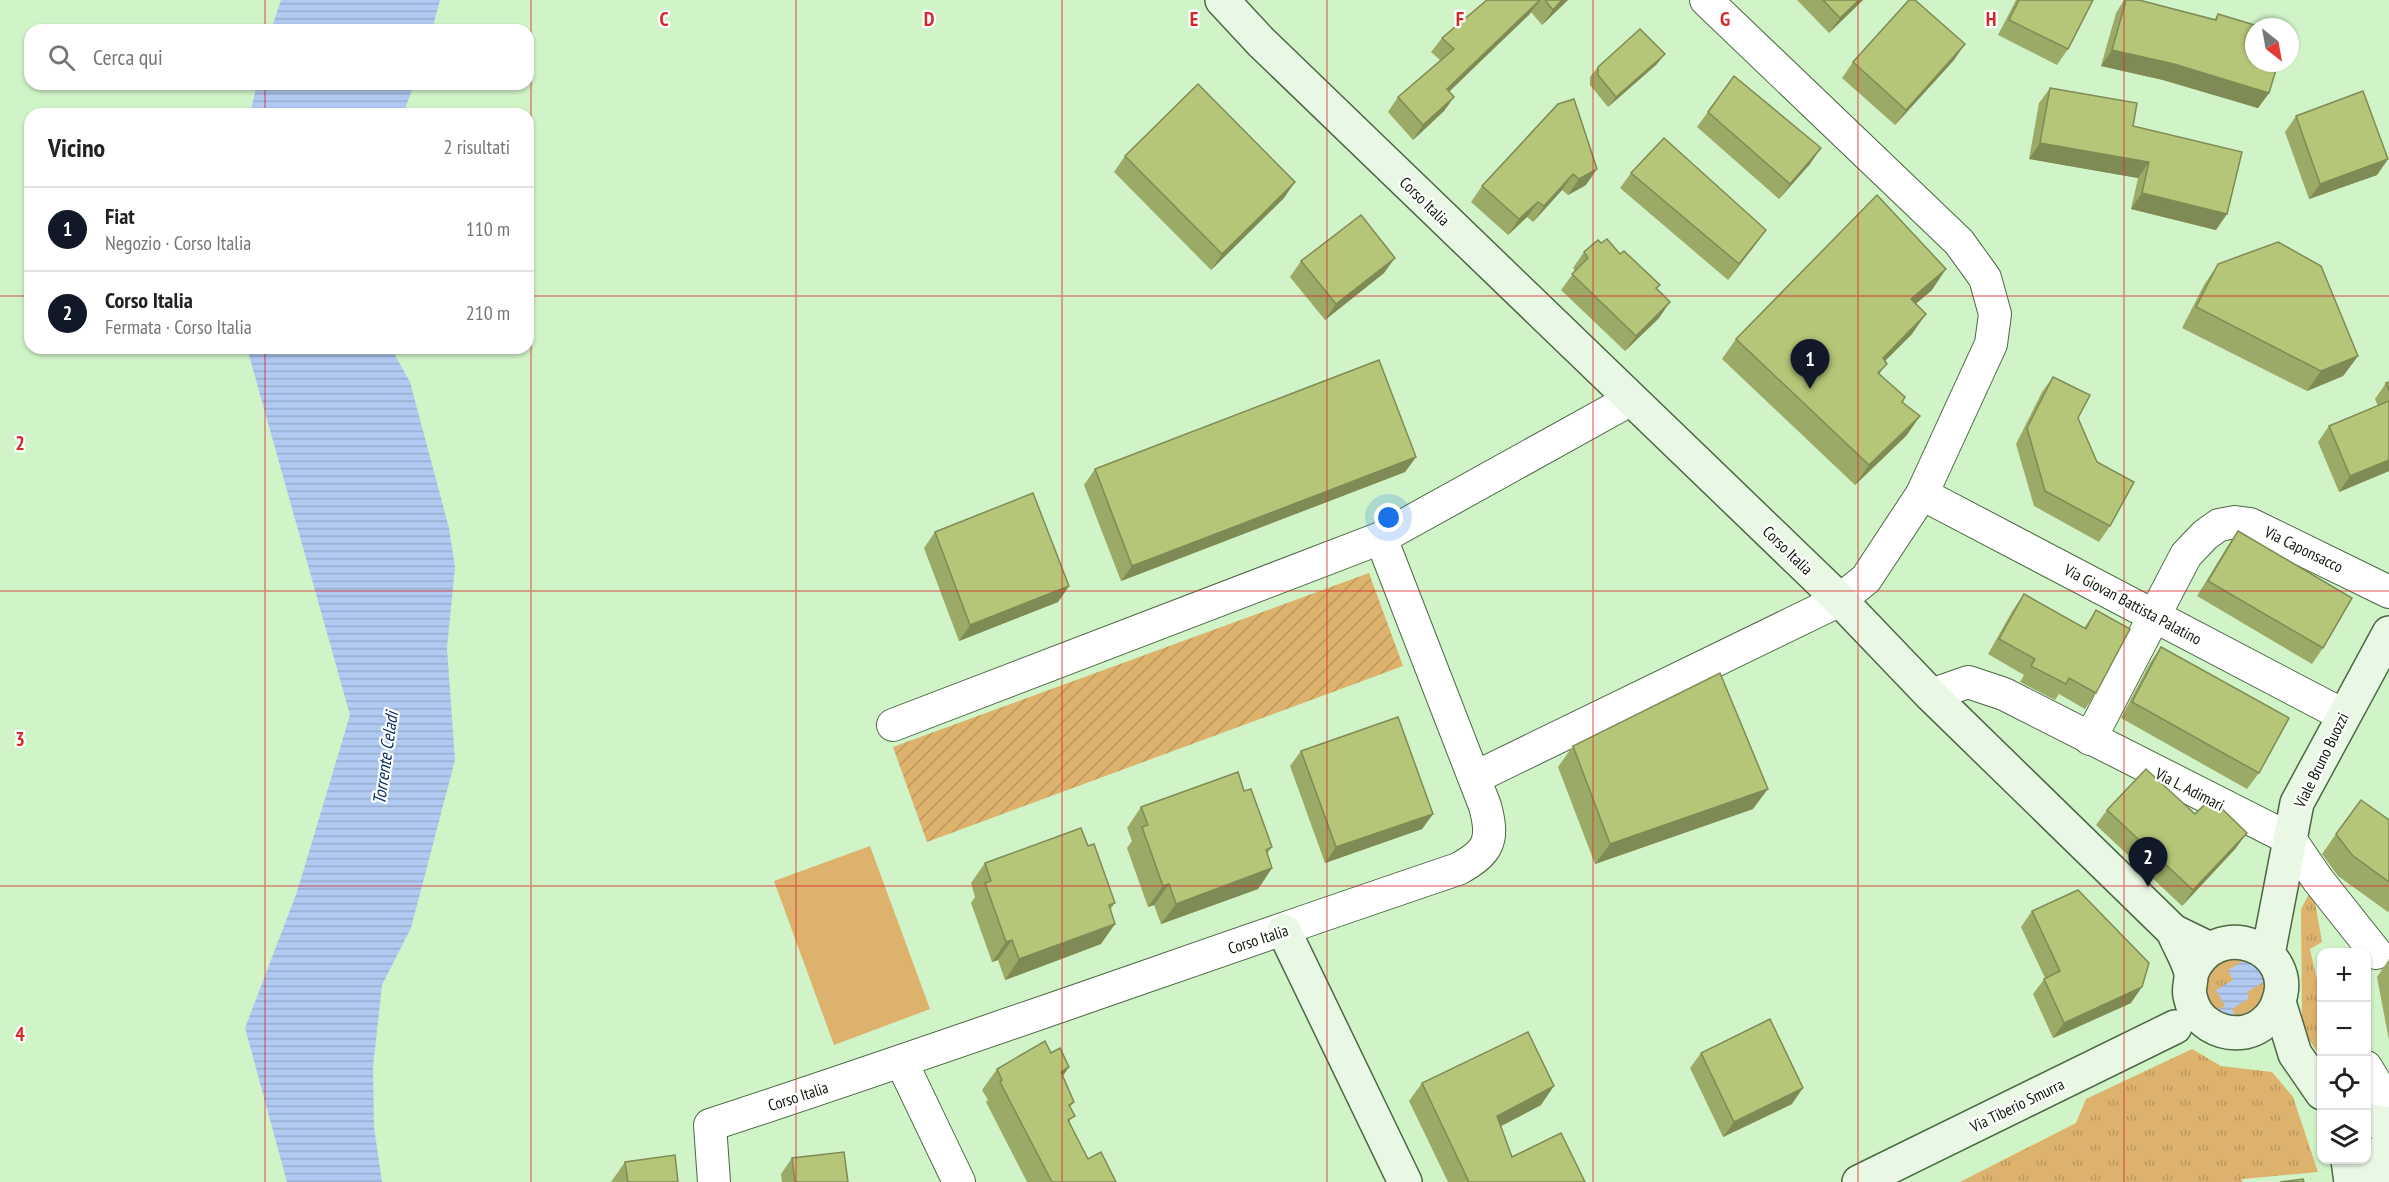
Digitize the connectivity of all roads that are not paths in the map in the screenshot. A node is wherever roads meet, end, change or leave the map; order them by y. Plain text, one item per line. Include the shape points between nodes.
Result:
1 (1222, 0) edge
2 (1706, 0) edge
3 (1630, 400) junction
4 (1922, 494) junction
5 (1381, 538) junction
6 (2389, 592) edge
7 (1840, 600) junction
8 (2154, 615) junction
9 (2389, 633) edge
10 (1931, 695) junction
11 (2343, 715) junction
12 (893, 725) dead end
13 (2090, 739) junction
14 (1476, 777) junction
15 (2290, 839) junction
16 (1284, 931) junction
17 (2258, 949) junction
18 (2377, 953) edge
19 (2197, 971) junction
20 (2279, 1002) junction
21 (2175, 1027) junction
22 (2234, 1031) junction
23 (2295, 1054) junction
24 (902, 1063) junction
25 (2371, 1074) edge
26 (2317, 1086) edge
27 (2389, 1105) edge
28 (2371, 1121) edge
29 (2389, 1124) edge
30 (2389, 1152) edge
31 (2357, 1171) edge
32 (2389, 1178) edge
33 (714, 1182) edge
34 (959, 1182) edge
35 (1405, 1182) edge
36 (1858, 1182) edge

1 - 3 street, Corso Italia
2 - 4 street via 1959,242 1985,278 1995,314 1992,344
3 - 5 street
3 - 7 street, Corso Italia
4 - 7 street via 1866,579
4 - 8 street, Via Giovan Battista Palatino
5 - 12 street
5 - 14 street, Corso Italia
6 - 8 street, Via Caponsacco via 2264,529 2235,522 2219,525 2186,555
7 - 10 street, Corso Italia
7 - 14 street
8 - 11 street, Via Giovan Battista Palatino
8 - 13 street
9 - 11 street, Viale Bruno Buozzi
10 - 13 street, Via L. Adimari via 1968,682 2004,694
10 - 19 street, Corso Italia via 2173,931
11 - 15 street, Viale Bruno Buozzi via 2297,803
13 - 15 street, Via L. Adimari
14 - 16 street, Corso Italia via 1491,829 1483,851 1472,861
15 - 17 street, Viale Bruno Buozzi via 2279,895
15 - 18 street
16 - 24 street, Corso Italia via 1109,988
16 - 35 street
17 - 19 street via 2235,941
17 - 20 street via 2280,976
19 - 21 street
19 - 22 street via 2193,1006 2199,1016
20 - 22 street via 2272,1014
20 - 23 street
21 - 22 street
21 - 36 street, Via Tiberio Smurra
22 - 23 street
23 - 26 street
24 - 33 street, Corso Italia via 710,1125
24 - 34 street
25 - 27 street
28 - 29 street
30 - 31 street
31 - 32 street

